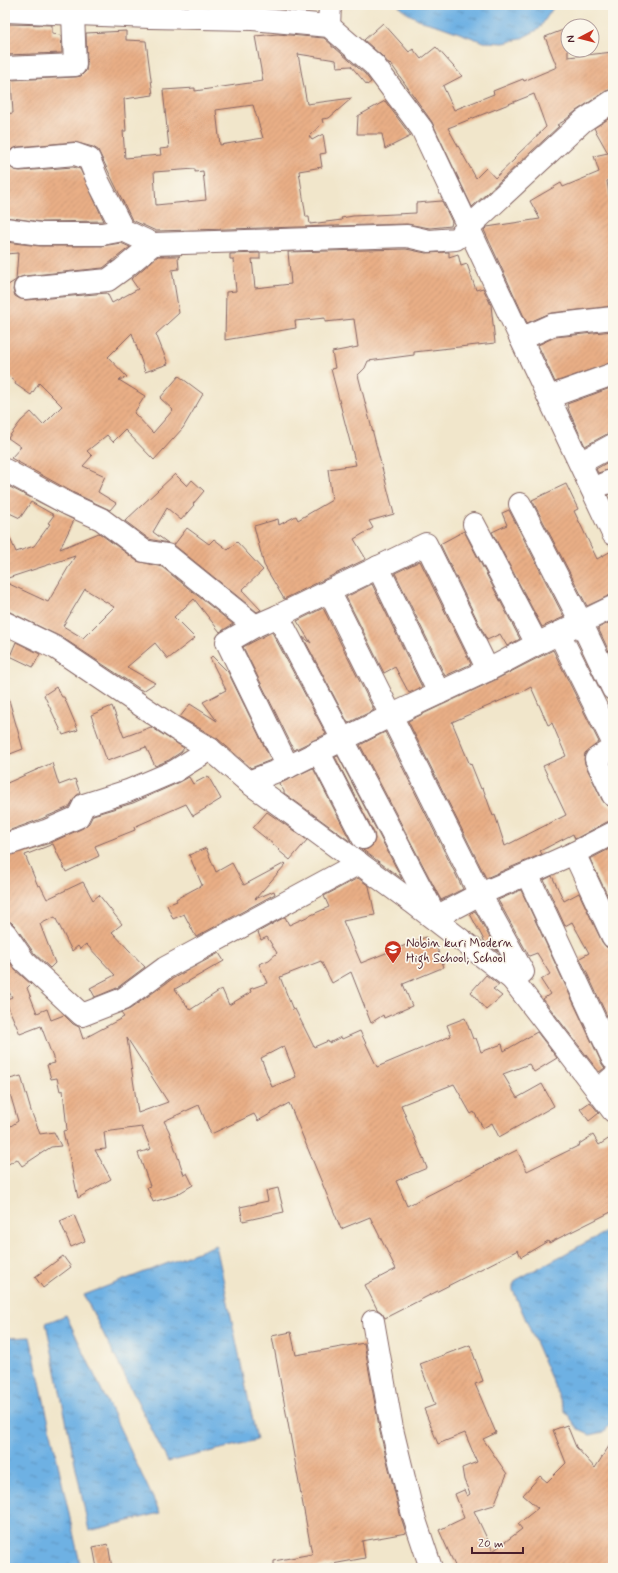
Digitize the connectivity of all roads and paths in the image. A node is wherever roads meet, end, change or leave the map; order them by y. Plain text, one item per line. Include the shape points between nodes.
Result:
1 (330, 5) edge
2 (5, 11) edge
3 (150, 11) edge
4 (251, 12) edge
5 (73, 14) junction
6 (329, 26) junction
7 (5, 68) edge
8 (613, 101) edge
9 (19, 159) dead end
10 (469, 228) junction
11 (5, 229) edge
12 (122, 230) junction
13 (153, 244) junction
14 (25, 288) dead end
15 (613, 318) edge
16 (522, 339) junction
17 (613, 374) edge
18 (549, 397) junction
19 (613, 445) edge
20 (580, 463) junction
21 (6, 474) edge
22 (613, 480) edge
23 (592, 490) junction
24 (520, 504) dead end
25 (474, 524) dead end
26 (613, 534) edge
27 (378, 567) junction
28 (329, 591) junction
29 (613, 607) edge
30 (278, 616) junction
31 (5, 622) edge
32 (581, 622) junction
33 (255, 626) junction
34 (559, 633) junction
35 (537, 644) junction
36 (488, 670) junction
37 (613, 690) edge
38 (439, 693) junction
39 (392, 715) junction
40 (342, 740) junction
41 (613, 742) edge
42 (613, 748) edge
43 (210, 749) junction
44 (318, 752) junction
45 (288, 767) junction
46 (248, 782) junction
47 (613, 795) edge
48 (613, 833) edge
49 (363, 838) dead end
50 (5, 845) edge
51 (574, 853) junction
52 (358, 863) junction
53 (527, 874) junction
54 (480, 894) junction
55 (433, 916) junction
56 (5, 933) edge
57 (613, 937) edge
58 (512, 979) junction
59 (613, 1059) edge
60 (605, 1084) edge
61 (613, 1111) edge
62 (373, 1321) dead end
63 (431, 1568) edge

1 - 6 street
2 - 5 street
3 - 4 street
3 - 5 street
4 - 6 street
5 - 7 street via 75,65
6 - 10 street via 374,65 422,129
8 - 10 street via 583,121
9 - 12 street via 75,154 89,159
10 - 13 street via 456,239 429,241 407,236
10 - 16 street
11 - 12 street via 40,234 102,234
12 - 13 street
13 - 14 street via 108,280
15 - 16 street via 552,325
16 - 18 street
17 - 18 street
18 - 20 street
19 - 20 street
20 - 23 street
21 - 33 street via 101,519 144,551 167,556
22 - 23 street
23 - 26 street
24 - 32 street
25 - 35 street
27 - 28 street
27 - 36 street via 426,544
27 - 38 street
28 - 30 street
28 - 39 street
29 - 32 street
30 - 33 street
30 - 40 street
31 - 43 street via 56,648
32 - 34 street
32 - 37 street
33 - 45 street via 227,642
34 - 35 street
34 - 41 street
35 - 36 street
36 - 38 street
38 - 39 street
39 - 40 street
39 - 54 street
40 - 44 street
40 - 55 street
42 - 47 street via 596,759
43 - 46 street
43 - 50 street via 175,771 128,791 84,805 78,817
44 - 45 street
44 - 49 street
45 - 46 street
46 - 52 street
48 - 51 street
51 - 53 street
51 - 57 street
52 - 55 street
52 - 56 street via 165,968 123,999 82,1015 24,961
53 - 54 street
53 - 59 street
54 - 55 street
54 - 58 street via 523,972
55 - 58 street
58 - 60 street
60 - 61 street
62 - 63 street via 392,1429 412,1511

